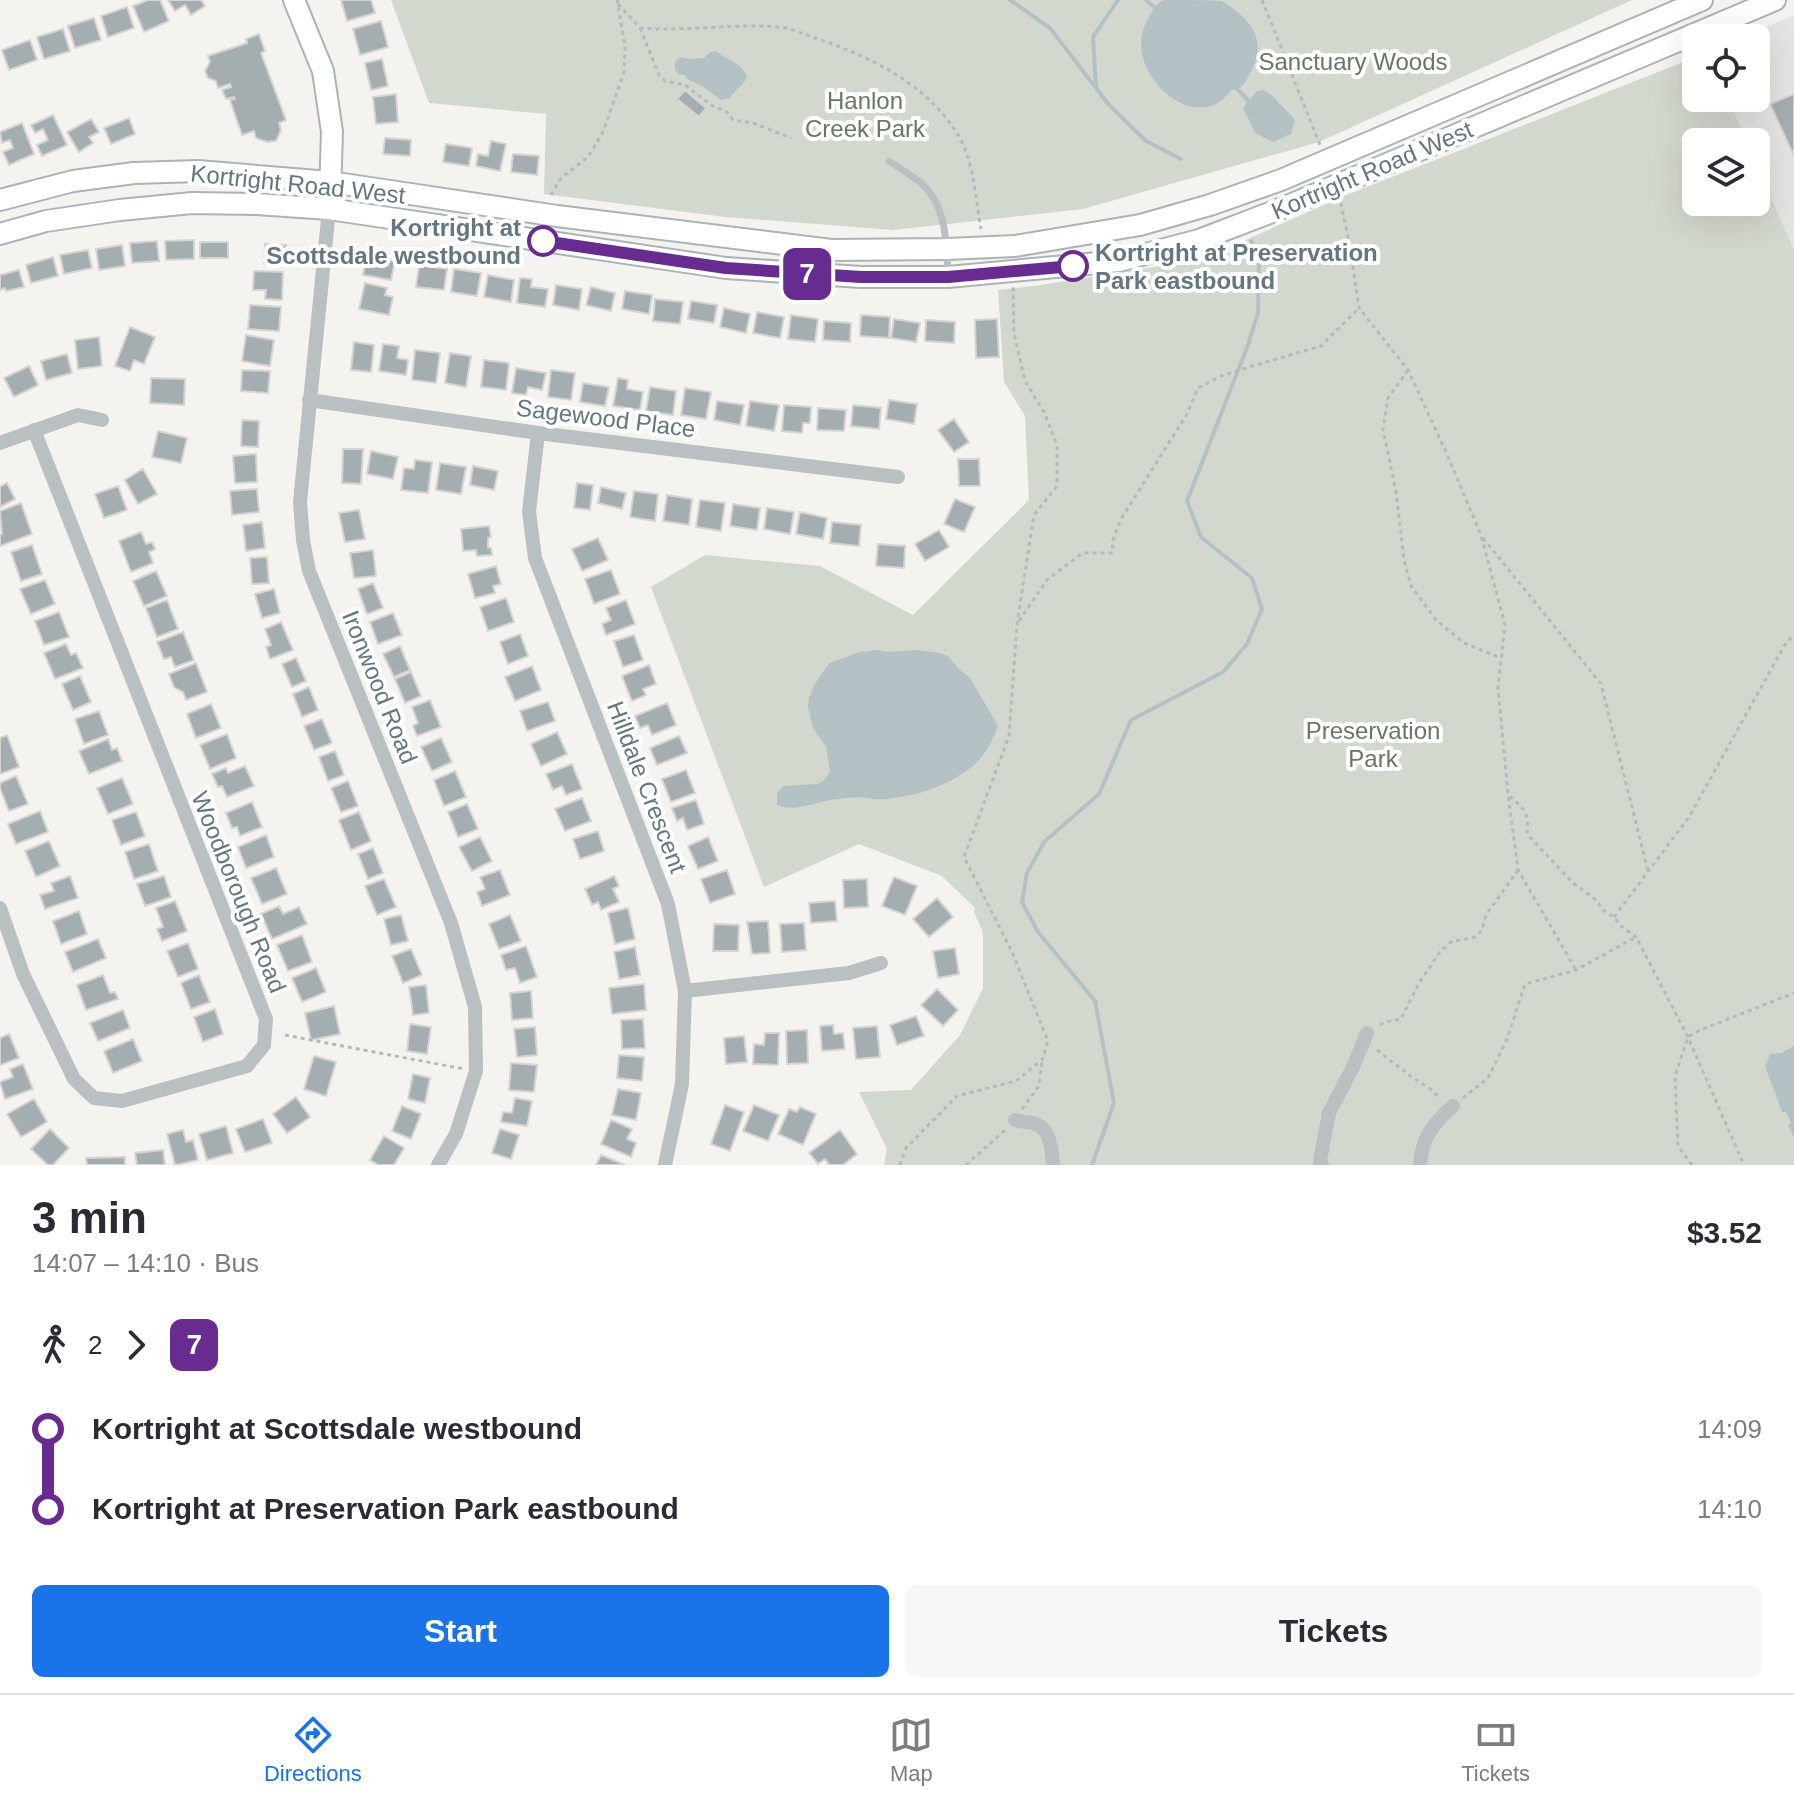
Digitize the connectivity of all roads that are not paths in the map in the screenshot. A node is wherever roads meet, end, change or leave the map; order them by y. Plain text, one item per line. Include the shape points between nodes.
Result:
1 (294, 0) edge
2 (1702, 0) edge
3 (1775, 0) edge
4 (889, 161) dead end
5 (330, 182) junction
6 (0, 200) edge
7 (329, 209) junction
8 (0, 234) edge
9 (947, 249) junction
10 (948, 277) junction
11 (309, 400) junction
12 (102, 420) dead end
13 (34, 430) junction
14 (538, 433) junction
15 (0, 443) edge
16 (898, 477) dead end
17 (0, 908) edge
18 (881, 963) dead end
19 (685, 991) junction
20 (1365, 1039) road end
21 (1453, 1106) road end
22 (1015, 1120) dead end
23 (438, 1165) edge
24 (667, 1165) edge
25 (1053, 1165) edge
26 (1322, 1165) edge
27 (1420, 1165) edge

1 - 5 street via 323,71 332,132
2 - 9 street, Kortright Road West via 1281,180 1210,205 1073,237
3 - 10 street, Kortright Road West via 1199,240 1119,261
4 - 9 lane via 923,185 938,206
5 - 6 street, Kortright Road West via 198,171 134,173 73,181
5 - 7 street
5 - 9 street, Kortright Road West via 831,250
7 - 8 street, Kortright Road West via 192,203 46,221
7 - 10 street, Kortright Road West via 726,268
7 - 11 street, Ironwood Road
9 - 10 lane
11 - 14 street, Sagewood Place
11 - 23 street, Ironwood Road via 300,502 309,571 451,923 475,1007 476,1071 456,1134
12 - 13 street via 78,415
13 - 15 street
13 - 17 street, Woodborough Road via 266,1019 264,1045 247,1066 122,1101 94,1098 74,1079 23,974
14 - 16 street, Sagewood Place
14 - 19 street, Hilldale Crescent via 529,512 535,558 668,904
18 - 19 street via 849,973
19 - 24 street, Hilldale Crescent via 682,1084
20 - 26 street via 1329,1113
21 - 27 street via 1434,1124
22 - 25 street via 1048,1133

